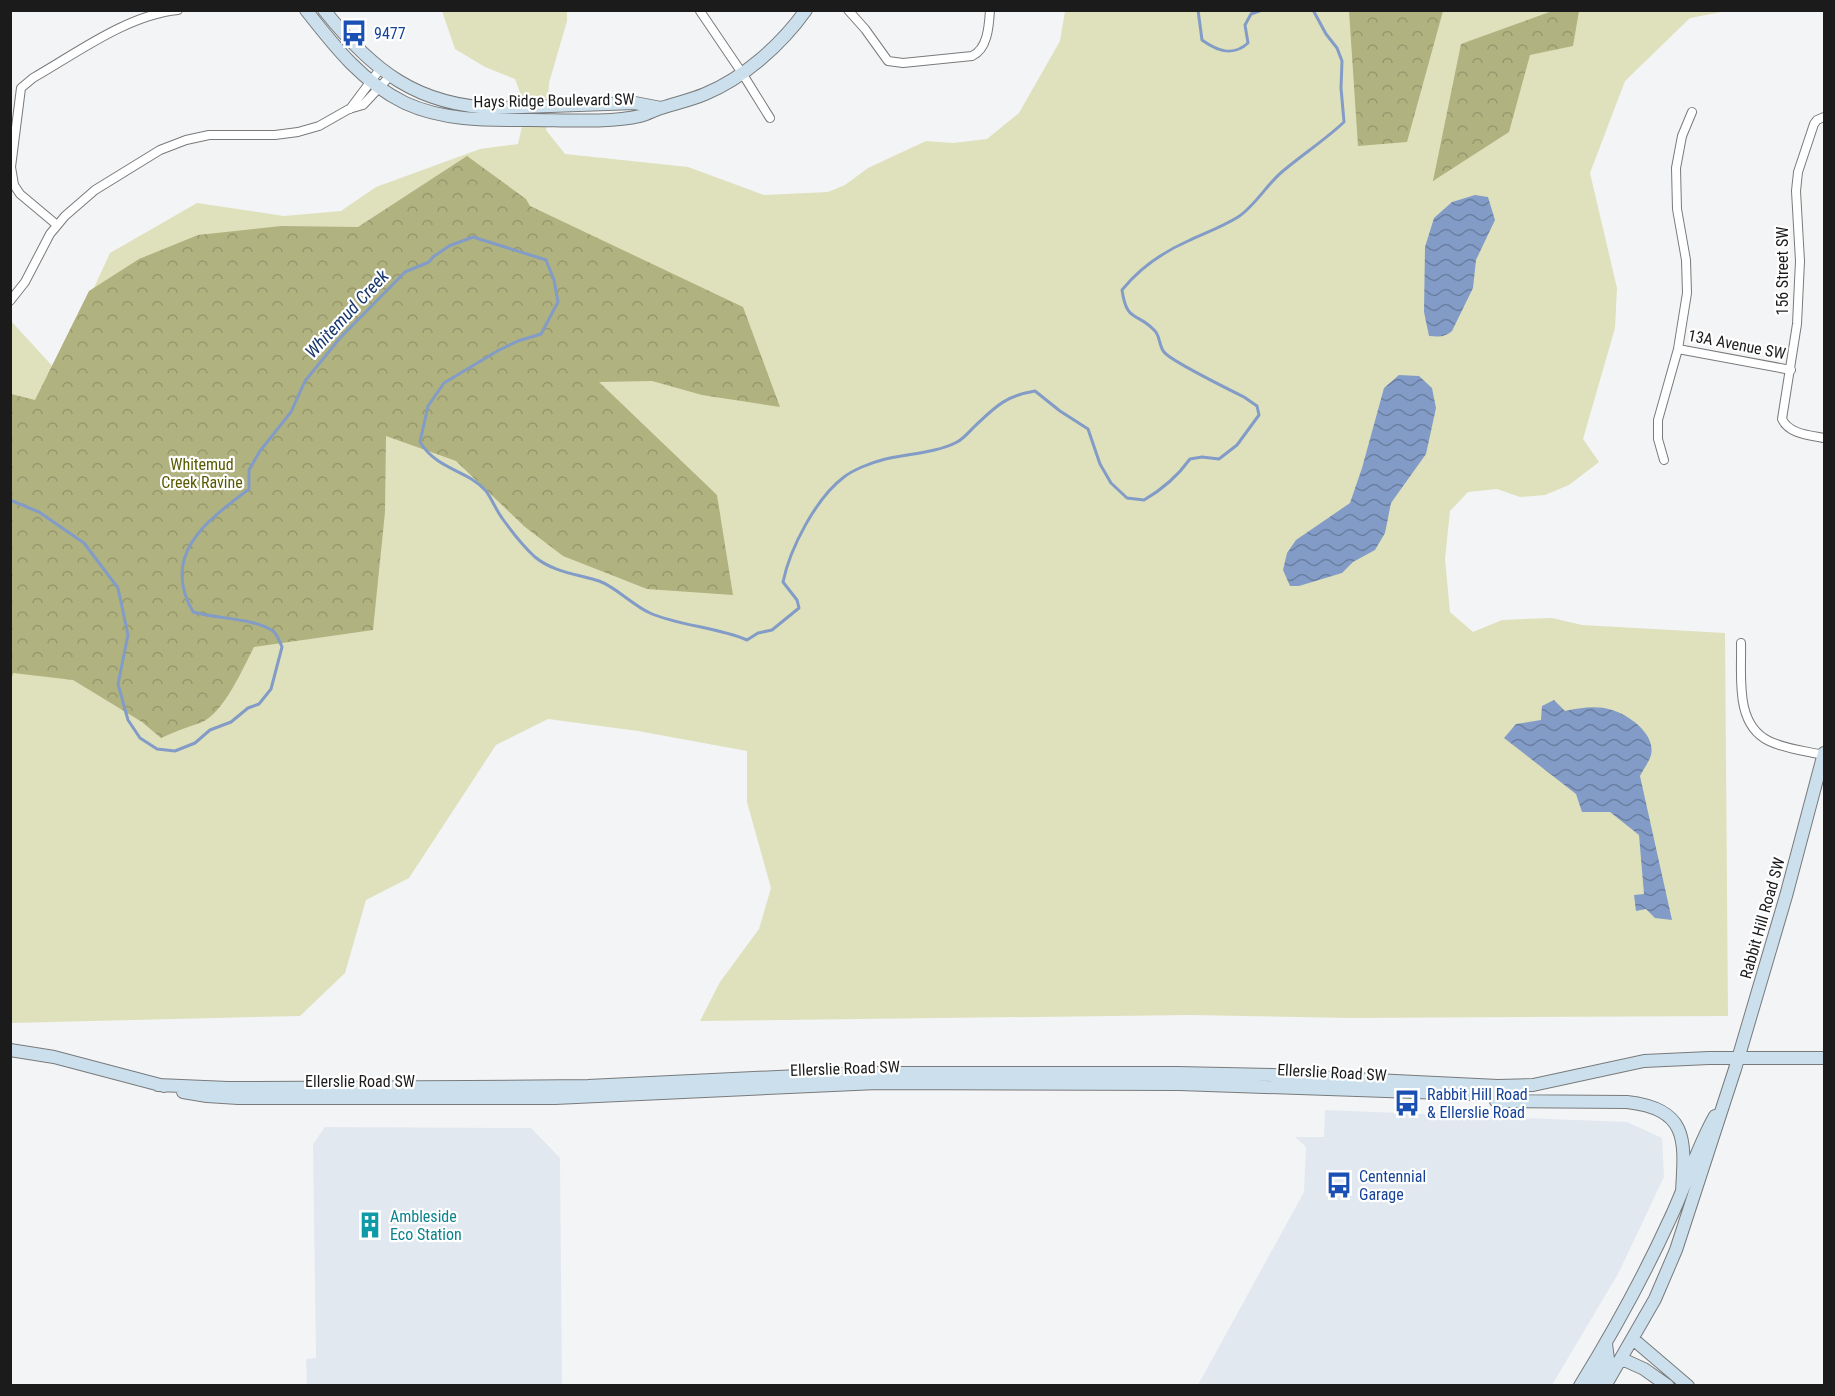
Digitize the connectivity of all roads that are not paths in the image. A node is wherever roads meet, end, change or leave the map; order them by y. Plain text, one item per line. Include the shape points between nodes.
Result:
1 (178, 10) edge
2 (306, 10) edge
3 (324, 10) edge
4 (806, 10) edge
5 (848, 10) edge
6 (990, 10) edge
7 (700, 11) edge
8 (385, 72) junction
9 (742, 73) junction
10 (375, 85) junction
11 (661, 108) junction
12 (1692, 112) dead end
13 (770, 118) dead end
14 (1821, 118) edge
15 (57, 225) junction
16 (10, 302) edge
17 (1678, 349) junction
18 (1791, 370) junction
19 (1824, 438) edge
20 (1664, 460) dead end
21 (1741, 643) dead end
22 (1824, 754) edge
23 (10, 1050) edge
24 (1738, 1058) junction
25 (1824, 1058) edge
26 (158, 1085) junction
27 (1533, 1085) junction
28 (1728, 1092) junction
29 (1414, 1093) junction
30 (1682, 1191) junction
31 (1633, 1339) junction
32 (1606, 1344) junction
33 (1622, 1359) junction
34 (1580, 1386) edge
35 (1592, 1386) edge
36 (1605, 1386) edge
37 (1668, 1386) edge
38 (1688, 1386) edge

1 - 15 street via 128,24 21,88 12,179 21,194
2 - 10 main road, Hays Ridge Boulevard SW via 339,52
3 - 8 main road, Hays Ridge Boulevard SW via 362,55
4 - 9 main road, Hays Ridge Boulevard SW via 782,39
5 - 6 street via 888,61 903,63 979,53
7 - 9 street
8 - 10 street
8 - 11 main road, Hays Ridge Boulevard SW via 415,90 474,107 635,103
9 - 11 main road, Hays Ridge Boulevard SW via 704,94
9 - 13 street
10 - 11 main road, Hays Ridge Boulevard SW via 418,108 480,120 611,119 641,116
10 - 15 street via 330,121 298,132 209,135 173,144 95,190
12 - 17 street via 1682,136 1676,168 1677,209 1687,275
14 - 18 street, 156 Street SW via 1814,124 1798,172 1799,296
15 - 16 street
17 - 18 street, 13A Avenue SW
17 - 20 street via 1658,420
18 - 19 street, 156 Street SW via 1782,419 1798,432
21 - 22 street via 1742,689 1749,723 1769,741
22 - 24 main road, Rabbit Hill Road SW
23 - 26 main road, Ellerslie Road SW via 54,1057
24 - 25 main road, Ellerslie Road SW
24 - 27 main road, Ellerslie Road SW via 1644,1061
24 - 28 main road, Rabbit Hill Road SW
26 - 27 main road, Ellerslie Road SW via 588,1086 861,1073 1142,1073
26 - 29 main road, Ellerslie Road SW via 207,1096 259,1098 555,1098 877,1083 1191,1084
27 - 29 main road, Ellerslie Road SW via 1502,1095
28 - 30 main road, Rabbit Hill Road SW via 1705,1134
28 - 31 main road, Rabbit Hill Road SW via 1666,1275
29 - 30 main road via 1469,1101 1627,1102 1658,1109 1676,1123 1682,1137
30 - 32 main road, Rabbit Hill Road SW
31 - 33 main road, Rabbit Hill Road SW
31 - 38 main road
32 - 34 main road, Rabbit Hill Road SW
32 - 35 main road via 1608,1359
33 - 36 main road, Rabbit Hill Road SW
33 - 37 main road

